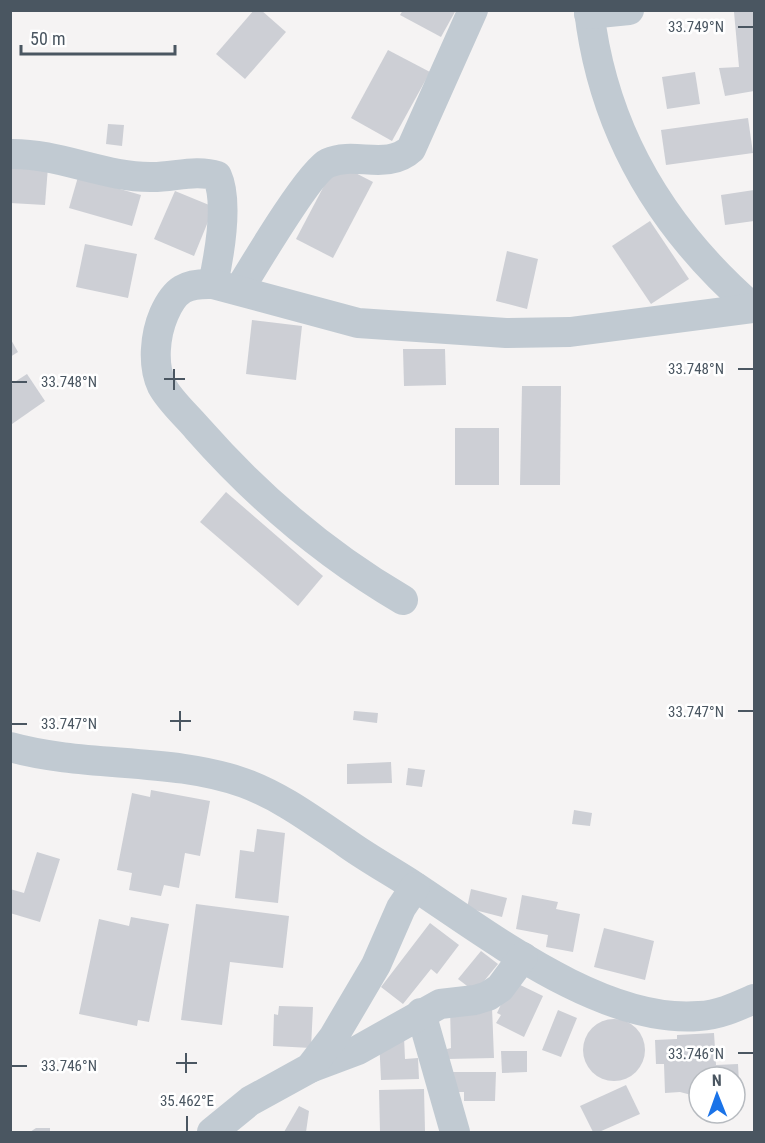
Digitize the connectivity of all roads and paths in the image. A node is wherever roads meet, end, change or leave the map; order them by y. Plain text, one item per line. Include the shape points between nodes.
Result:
1 (473, 10) edge
2 (629, 10) edge
3 (589, 12) edge
4 (10, 154) edge
5 (226, 287) junction
6 (754, 308) edge
7 (403, 600) dead end
8 (10, 747) edge
9 (415, 887) junction
10 (523, 957) junction
11 (754, 999) edge
12 (421, 1013) junction
13 (310, 1068) junction
14 (212, 1132) edge
15 (455, 1132) edge

1 - 5 street via 411,149 403,157 389,160 342,159 318,168
2 - 3 street
3 - 6 street via 597,63 630,159 696,253
4 - 5 street via 150,178 206,172 217,176 221,185 220,248
5 - 6 street via 358,323 506,333 570,332
5 - 7 street via 194,284 179,291 168,304 156,351 162,386 215,448 284,514 324,548
8 - 9 street via 75,759 191,771 246,783 294,806
9 - 10 street
9 - 13 street via 401,908 376,965 333,1038
10 - 11 street via 573,985 657,1013 716,1014
10 - 12 street via 500,988 488,996 440,1004
12 - 13 street via 358,1050
12 - 15 street
13 - 14 street via 250,1101

